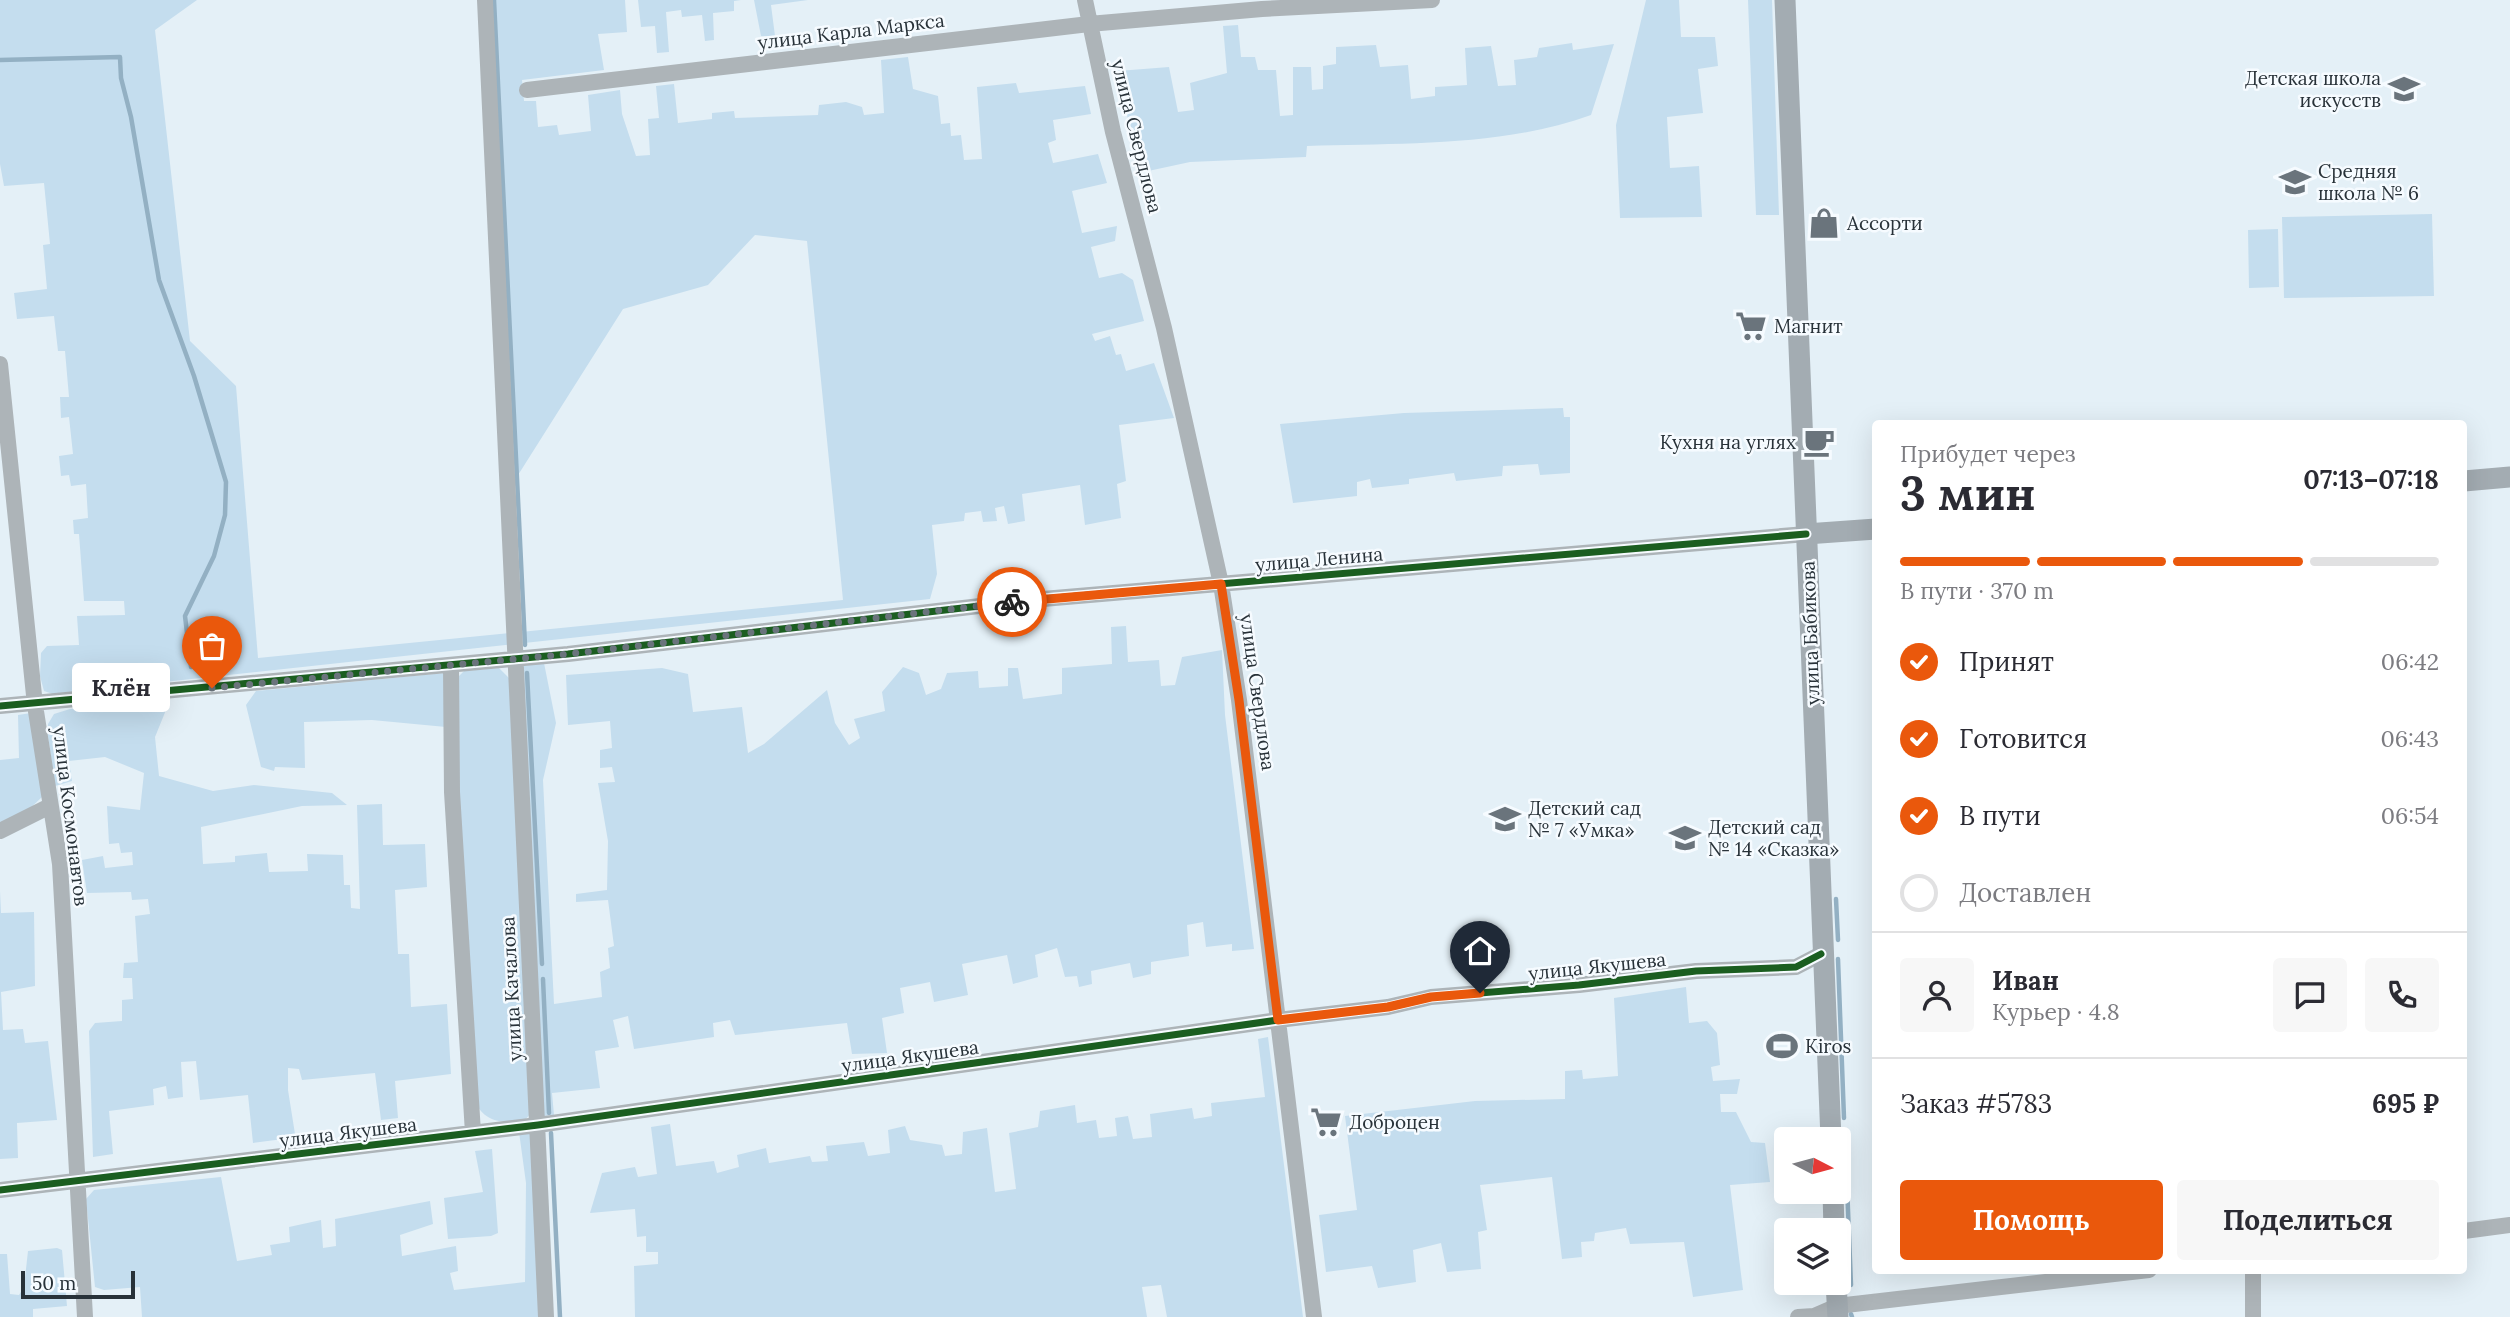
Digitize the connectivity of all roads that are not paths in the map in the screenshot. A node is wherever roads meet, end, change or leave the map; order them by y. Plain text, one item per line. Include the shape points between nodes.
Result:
1 (485, 0) edge
2 (1086, 0) edge
3 (1432, 0) edge
4 (1785, 0) edge
5 (1089, 24) junction
6 (527, 90) dead end
7 (0, 364) edge
8 (2510, 477) edge
9 (2467, 481) edge
10 (1872, 529) edge
11 (1806, 534) junction
12 (1221, 584) junction
13 (515, 659) junction
14 (451, 666) junction
15 (36, 705) junction
16 (0, 706) edge
17 (50, 806) junction
18 (0, 831) edge
19 (1821, 954) junction
20 (1278, 1020) junction
21 (538, 1125) junction
22 (1830, 1127) edge
23 (473, 1133) junction
24 (78, 1182) junction
25 (0, 1190) edge
26 (2510, 1224) edge
27 (2467, 1231) edge
28 (2119, 1274) edge
29 (2253, 1274) edge
30 (1837, 1311) edge
31 (85, 1317) edge
32 (546, 1317) edge
33 (1314, 1317) edge
34 (1798, 1317) edge
35 (2253, 1317) edge

1 - 13 street, улица Качалова
2 - 5 street, улица Свердлова
3 - 5 street, улица Карла Маркса
4 - 11 main road, улица Бабикова
5 - 6 street, улица Карла Маркса
5 - 12 street, улица Свердлова
7 - 15 street, улица Космонавтов
8 - 9 main road
10 - 11 main road, улица Ленина
11 - 12 street, улица Ленина
11 - 19 main road, улица Бабикова
12 - 13 street, улица Ленина via 1031,600
12 - 20 street, улица Свердлова
13 - 14 street, улица Ленина
13 - 21 street, улица Качалова
14 - 15 street, улица Ленина
14 - 23 street via 452,792
15 - 16 street, улица Ленина
15 - 17 street, улица Космонавтов
17 - 18 street
17 - 24 street, улица Космонавтов via 60,864
19 - 20 street, улица Якушева via 1796,967 1696,971 1431,997
19 - 22 main road, улица Бабикова
20 - 21 street, улица Якушева
20 - 33 street, улица Свердлова
21 - 23 street, улица Якушева
21 - 32 street, улица Качалова
23 - 24 street, улица Якушева
24 - 25 street, улица Якушева
24 - 31 street, улица Космонавтов
26 - 27 street
28 - 30 street
29 - 35 street
30 - 34 street

